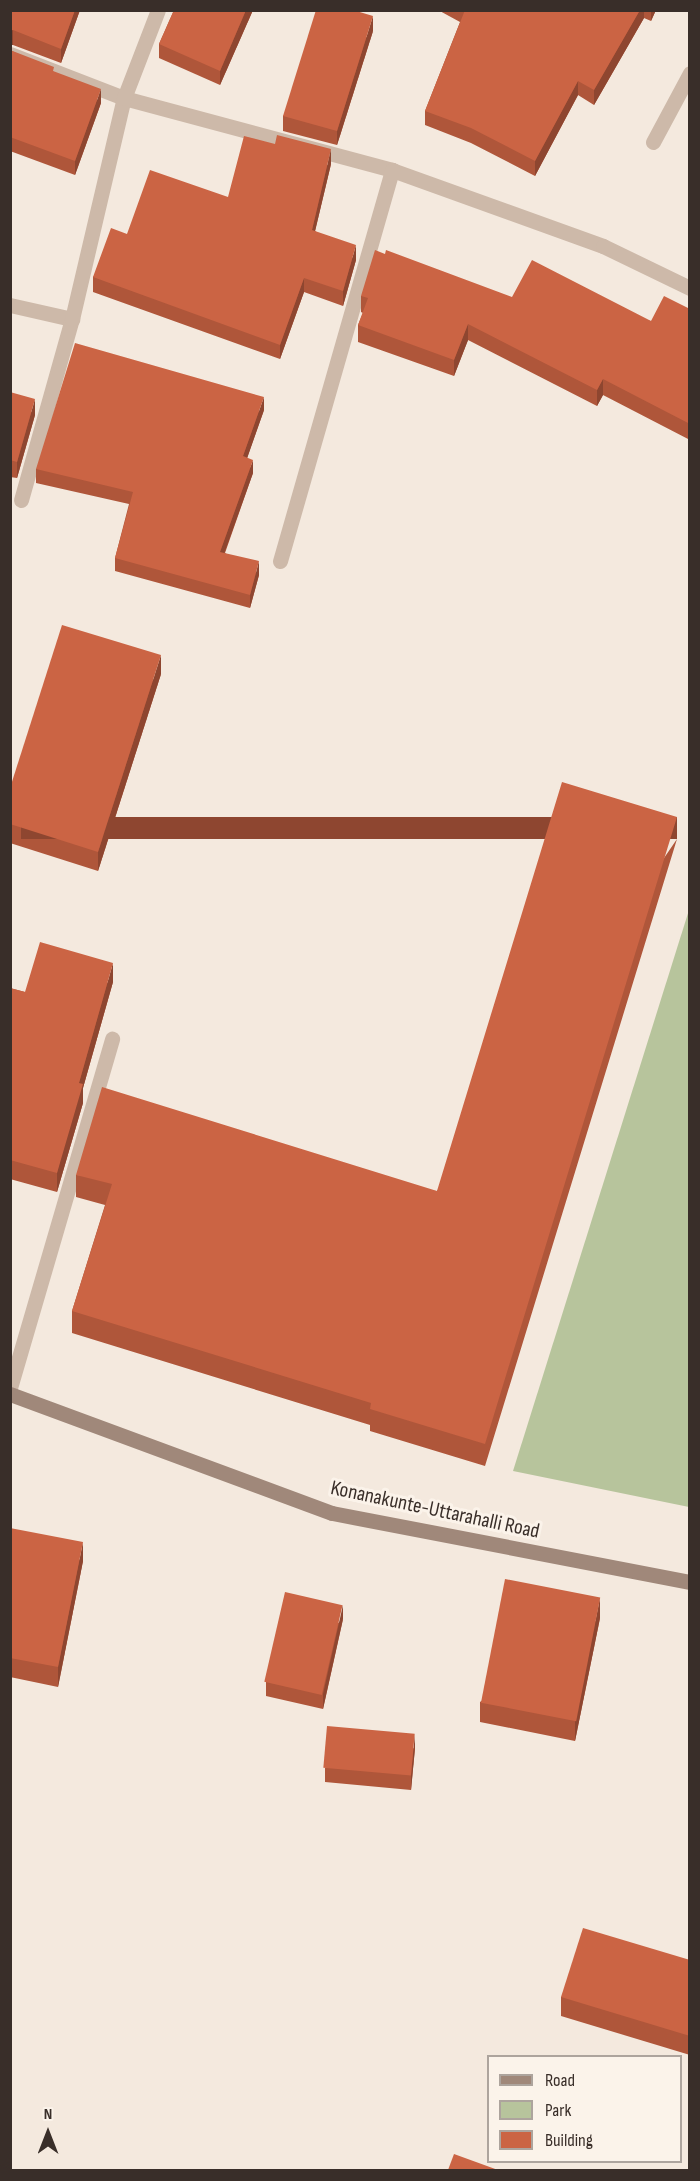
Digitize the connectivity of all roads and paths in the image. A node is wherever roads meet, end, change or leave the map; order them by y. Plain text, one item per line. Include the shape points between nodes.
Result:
1 (158, 10) edge
2 (10, 54) edge
3 (690, 73) edge
4 (124, 98) junction
5 (653, 142) dead end
6 (392, 170) junction
7 (690, 288) edge
8 (10, 305) edge
9 (72, 319) junction
10 (21, 500) dead end
11 (280, 561) dead end
12 (112, 1039) dead end
13 (10, 1388) edge
14 (10, 1394) edge
15 (690, 1582) edge

1 - 4 street
2 - 4 street
3 - 5 street
4 - 6 street
4 - 9 street
6 - 7 street via 603,246
6 - 11 street
8 - 9 street
9 - 10 street
12 - 13 street
14 - 15 main road, Konanakunte-Uttarahalli Road via 332,1513

